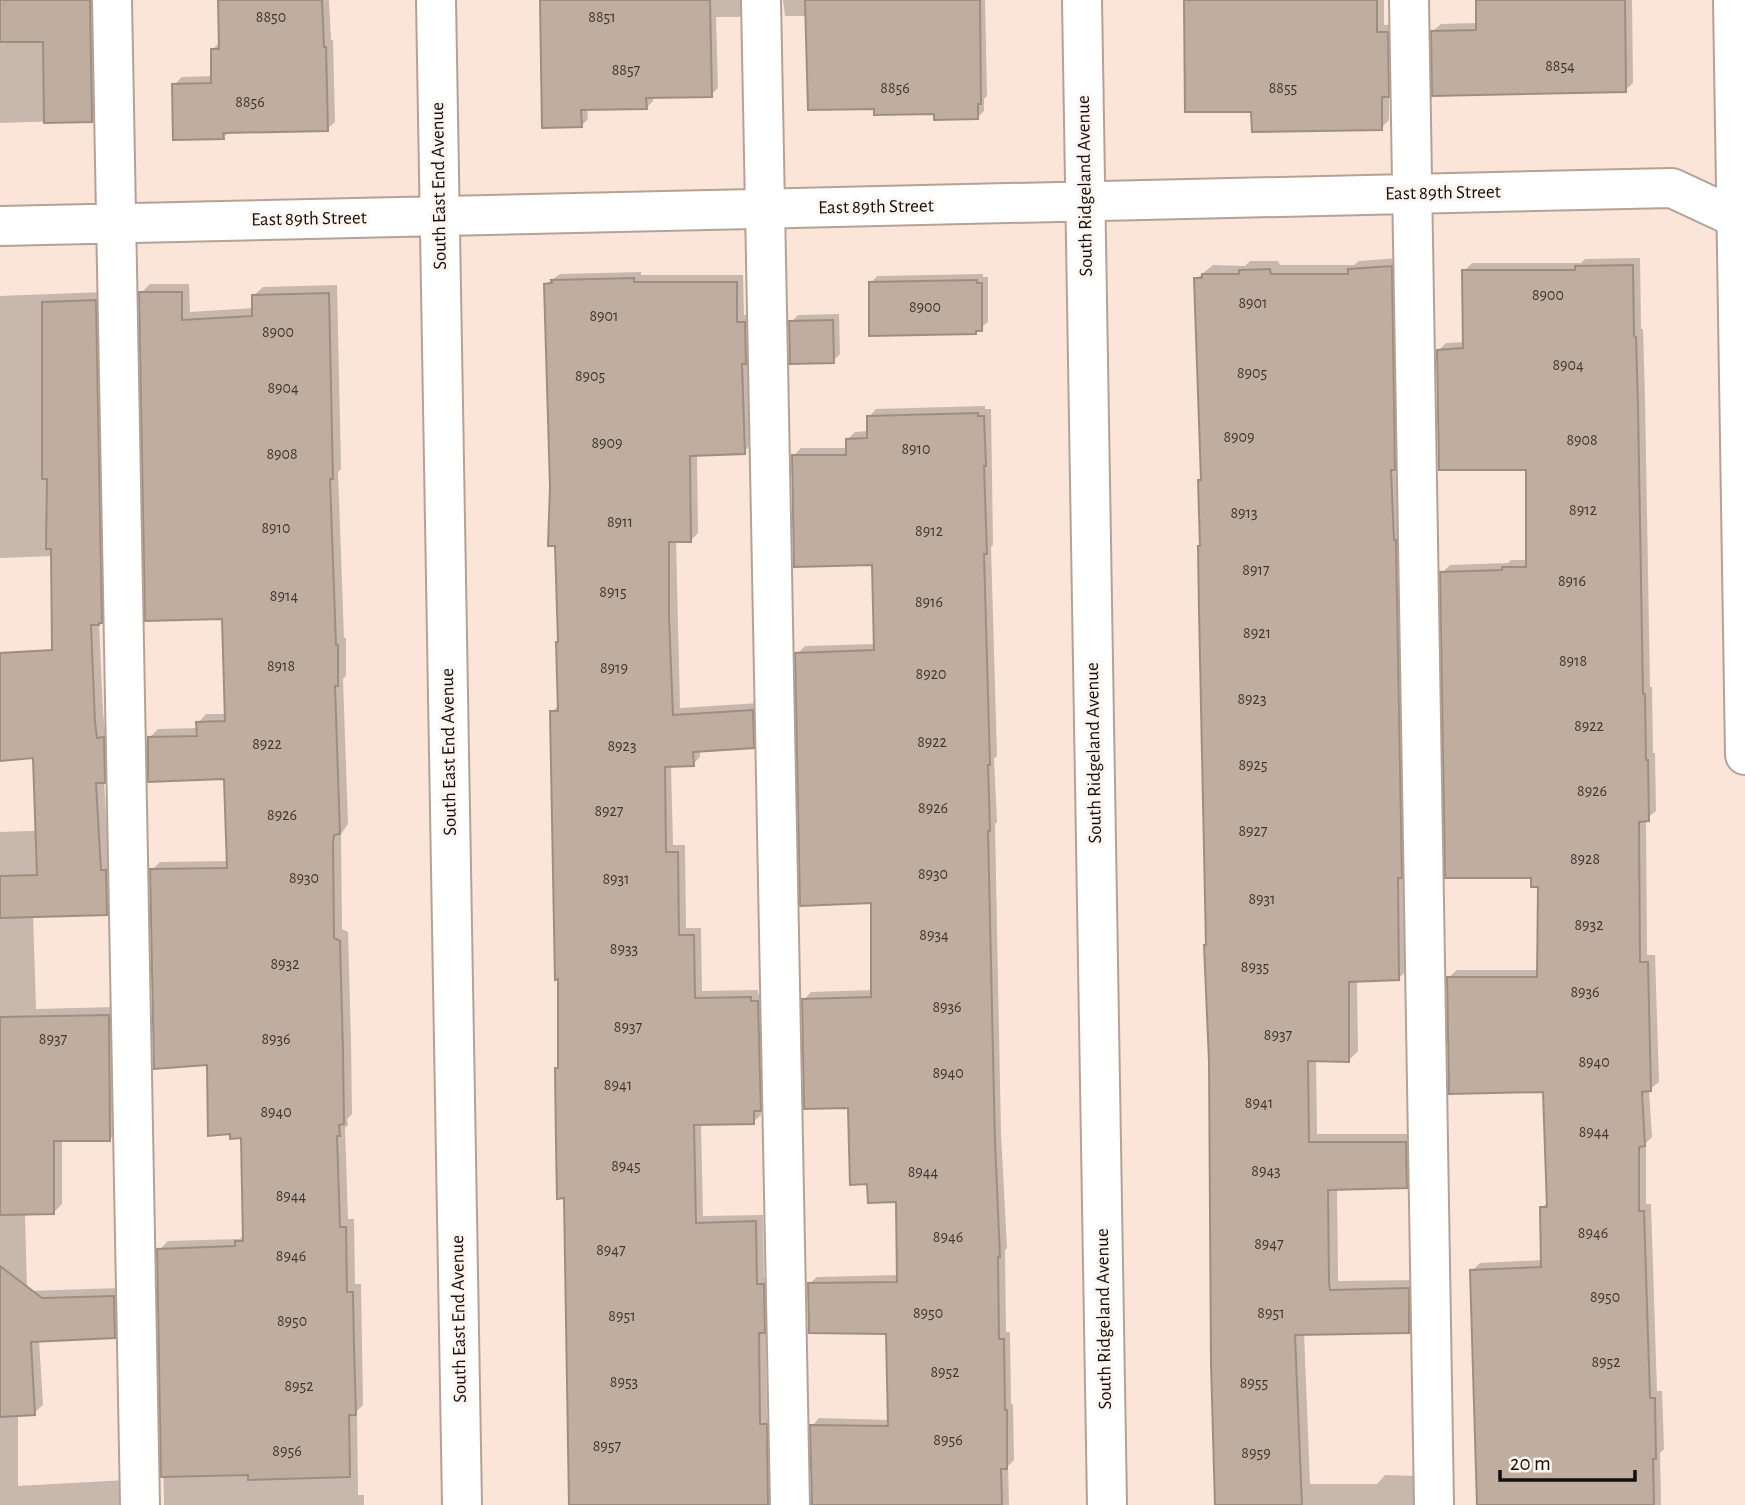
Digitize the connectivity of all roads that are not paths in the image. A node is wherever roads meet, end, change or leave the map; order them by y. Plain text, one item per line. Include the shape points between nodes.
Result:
1 (112, 0) edge
2 (436, 0) edge
3 (761, 0) edge
4 (1082, 0) edge
5 (1409, 0) edge
6 (1733, 0) edge
7 (1412, 194) junction
8 (1086, 202) junction
9 (764, 209) junction
10 (440, 216) junction
11 (1741, 220) edge
12 (116, 223) junction
13 (0, 226) edge
14 (1745, 755) edge
15 (140, 1505) edge
16 (462, 1505) edge
17 (790, 1505) edge
18 (1107, 1505) edge
19 (1434, 1505) edge

1 - 12 street
2 - 10 street, South East End Avenue
3 - 9 street
4 - 8 street, South Ridgeland Avenue
5 - 7 street
6 - 11 street
7 - 8 street, East 89th Street
7 - 11 street, East 89th Street via 1672,188
7 - 19 street
8 - 9 street, East 89th Street
8 - 18 street, South Ridgeland Avenue
9 - 10 street, East 89th Street
9 - 17 street
10 - 12 street, East 89th Street
10 - 16 street, South East End Avenue
11 - 14 street
12 - 13 street, East 89th Street
12 - 15 street

